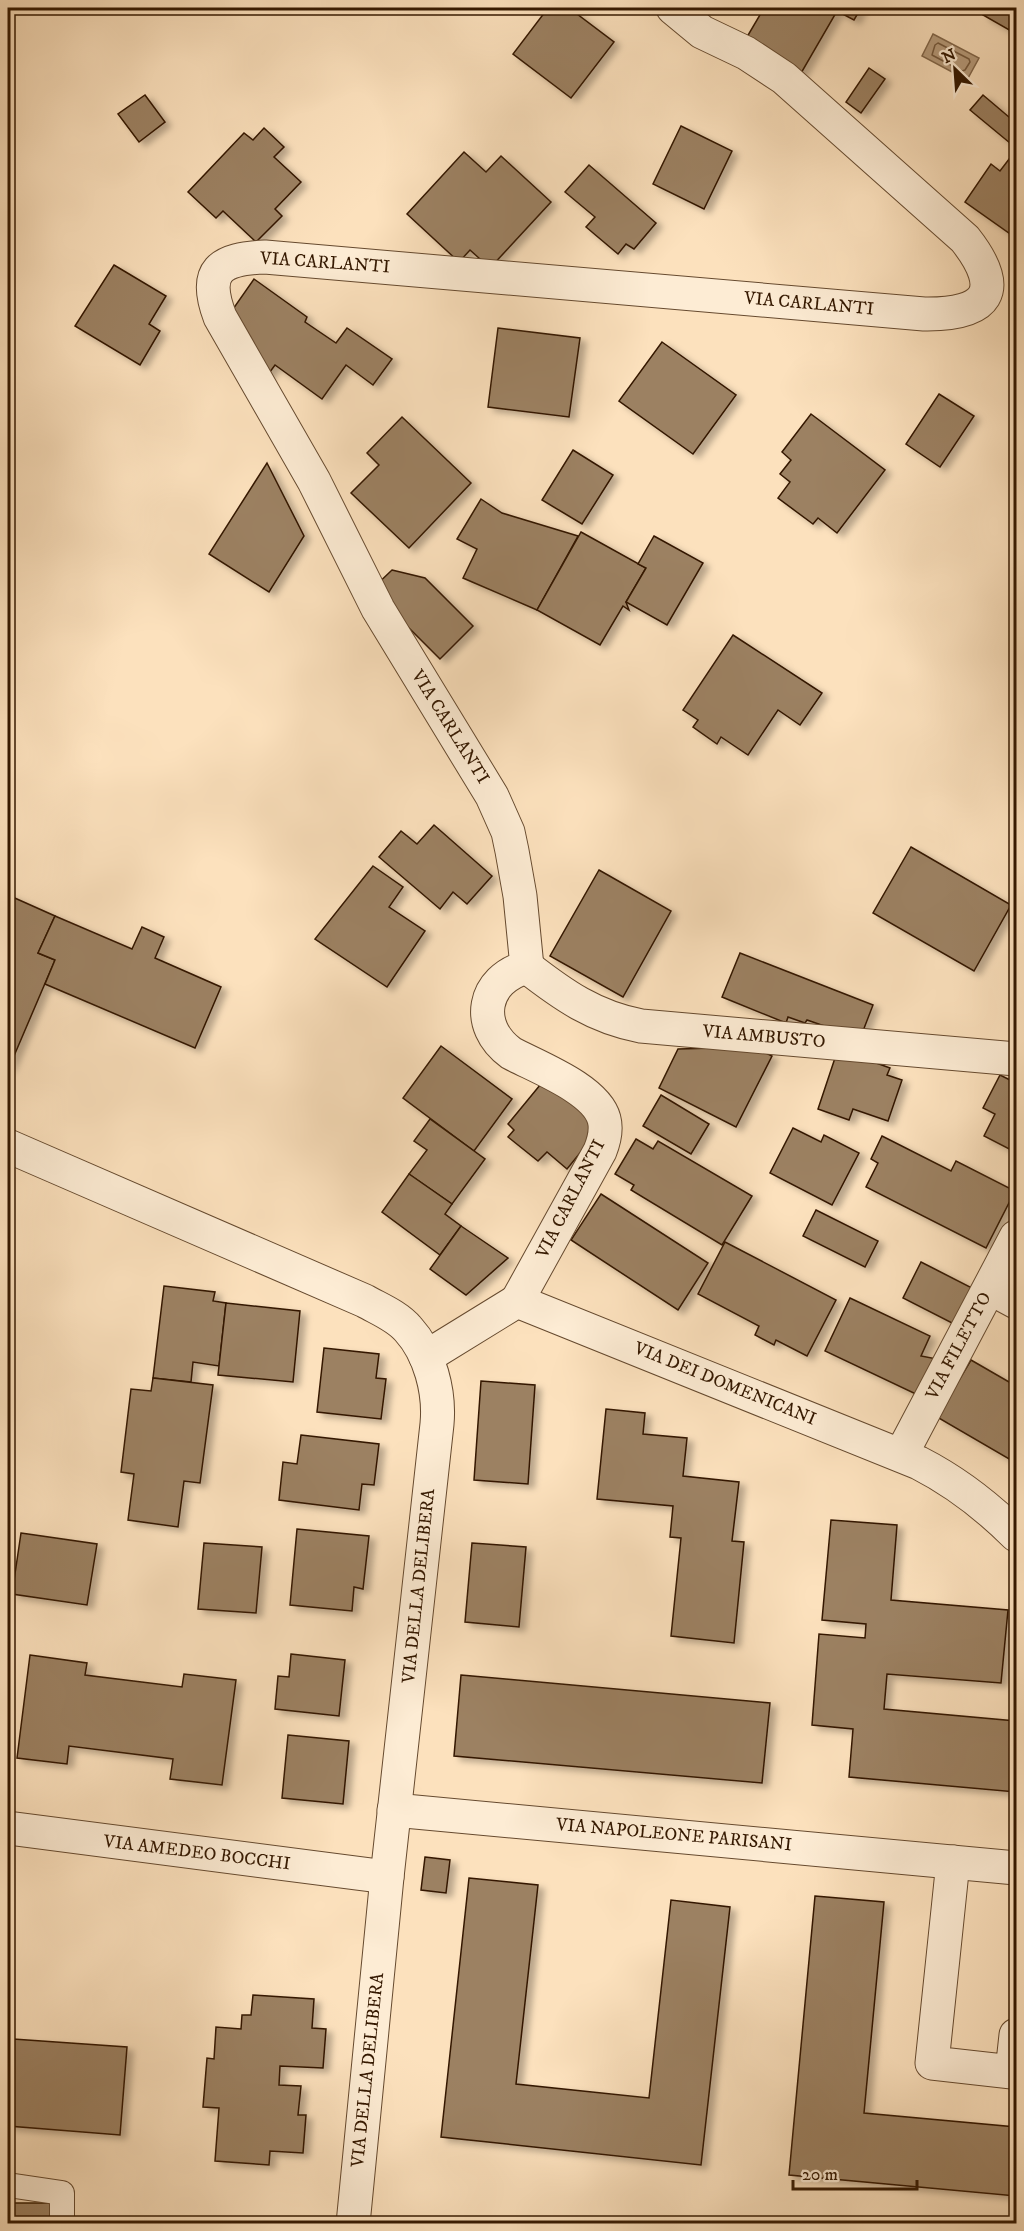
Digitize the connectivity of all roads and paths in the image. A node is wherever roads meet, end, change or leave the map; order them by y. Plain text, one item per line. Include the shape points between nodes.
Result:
1 (673, 8) edge
2 (527, 967) junction
3 (1017, 1059) edge
4 (8, 1146) edge
5 (1017, 1237) edge
6 (1003, 1295) edge
7 (517, 1301) junction
8 (426, 1357) junction
9 (902, 1455) junction
10 (1017, 1535) edge
11 (394, 1809) junction
12 (8, 1828) edge
13 (953, 1862) junction
14 (1017, 1868) edge
15 (387, 1877) junction
16 (1017, 2035) edge
17 (8, 2185) edge
18 (62, 2223) edge
19 (353, 2223) edge

1 - 2 street, VIA CARLANTI via 702,32 746,53 784,78 965,239 985,270 986,296 961,312 924,314 265,257 243,258 219,268 212,291 220,317 314,481 378,609 482,777 500,813 508,832 518,888
2 - 3 street, VIA AMBUSTO via 580,1006 641,1026
2 - 7 street, VIA CARLANTI via 514,970 493,989 488,1020 493,1035 511,1053 580,1089 599,1107 605,1130 600,1151
4 - 8 street, VIA DELLA DELIBERA via 365,1301 401,1322
5 - 6 street, VIA FILETTO
6 - 9 street, VIA FILETTO
7 - 8 street
7 - 9 street, VIA DEI DOMENICANI
8 - 11 street, VIA DELLA DELIBERA via 438,1412
9 - 10 street, VIA DEI DOMENICANI via 956,1483
11 - 13 street, VIA NAPOLEONE PARISANI
11 - 15 street, VIA DELLA DELIBERA
12 - 15 street, VIA AMEDEO BOCCHI
13 - 14 street, VIA NAPOLEONE PARISANI
13 - 16 street via 932,2063 1012,2072
15 - 19 street, VIA DELLA DELIBERA
17 - 18 lane via 63,2193

